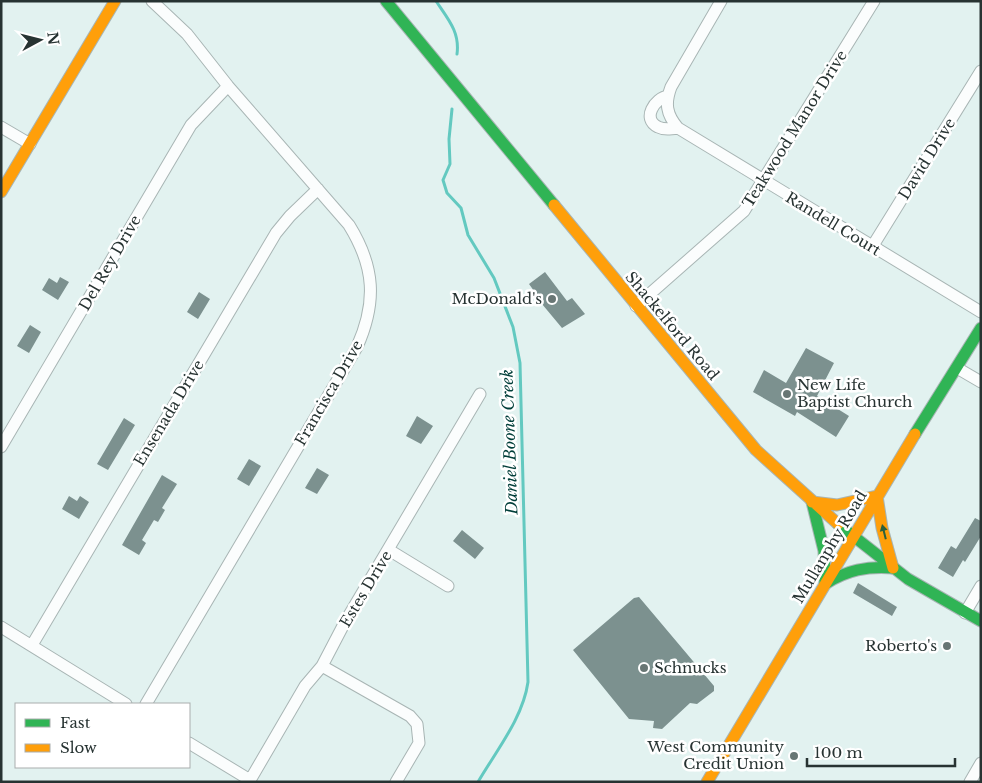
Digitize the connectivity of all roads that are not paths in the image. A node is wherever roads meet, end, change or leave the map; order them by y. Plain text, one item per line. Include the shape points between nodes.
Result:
1 (116, 1) edge
2 (152, 1) edge
3 (386, 1) edge
4 (721, 1) edge
5 (874, 1) edge
6 (981, 72) edge
7 (228, 86) junction
8 (668, 96) junction
9 (1, 127) edge
10 (678, 128) junction
11 (30, 144) junction
12 (764, 182) junction
13 (318, 189) junction
14 (1, 192) edge
15 (872, 247) junction
16 (636, 306) junction
17 (981, 312) edge
18 (981, 328) edge
19 (957, 368) junction
20 (981, 382) edge
21 (480, 394) dead end
22 (1, 447) edge
23 (877, 496) junction
24 (812, 502) junction
25 (853, 538) junction
26 (390, 550) junction
27 (893, 568) junction
28 (825, 584) junction
29 (448, 586) dead end
30 (981, 586) edge
31 (965, 613) junction
32 (981, 621) edge
33 (1, 627) edge
34 (32, 645) junction
35 (322, 666) junction
36 (124, 703) edge
37 (147, 703) edge
38 (190, 745) edge
39 (981, 763) edge
40 (250, 781) edge
41 (396, 782) edge
42 (707, 782) edge
43 (970, 782) edge

1 - 11 main road
2 - 7 street, Francisca Drive via 187,34
3 - 16 main road, Shackelford Road
4 - 8 street via 677,74
5 - 12 street, Teakwood Manor Drive
6 - 15 street, David Drive
7 - 13 street, Francisca Drive
7 - 22 street, Del Rey Drive via 191,125
8 - 10 street, Randell Court via 667,112
8 - 10 street via 654,102 651,117 659,128
9 - 11 street
10 - 12 street, Randell Court
11 - 14 main road
12 - 15 street, Randell Court
12 - 16 street, Teakwood Manor Drive via 744,211
13 - 34 street, Ensenada Drive via 276,233
13 - 37 street, Francisca Drive via 349,224 366,259 371,292 366,328 325,404
15 - 17 street, Randell Court
16 - 24 main road, Shackelford Road via 756,450
18 - 19 main road, Mullanphy Road
19 - 20 street
19 - 23 main road, Mullanphy Road
21 - 26 street, Estes Drive
23 - 24 main road via 837,505
23 - 25 main road, Mullanphy Road
27 -> 23 main road
24 - 25 main road, Shackelford Road
24 - 28 main road via 824,552
25 - 27 main road, Shackelford Road
25 - 28 main road, Mullanphy Road
26 - 29 street
26 - 35 street, Estes Drive
27 - 28 main road via 855,568 840,573
27 - 31 main road, Shackelford Road
28 - 42 main road, Mullanphy Road
30 - 31 street
31 - 32 main road, Shackelford Road
33 - 34 street
34 - 36 street
35 - 40 street, Estes Drive via 305,686
35 - 41 street via 410,716 417,724 419,742
38 - 40 street
39 - 43 street

